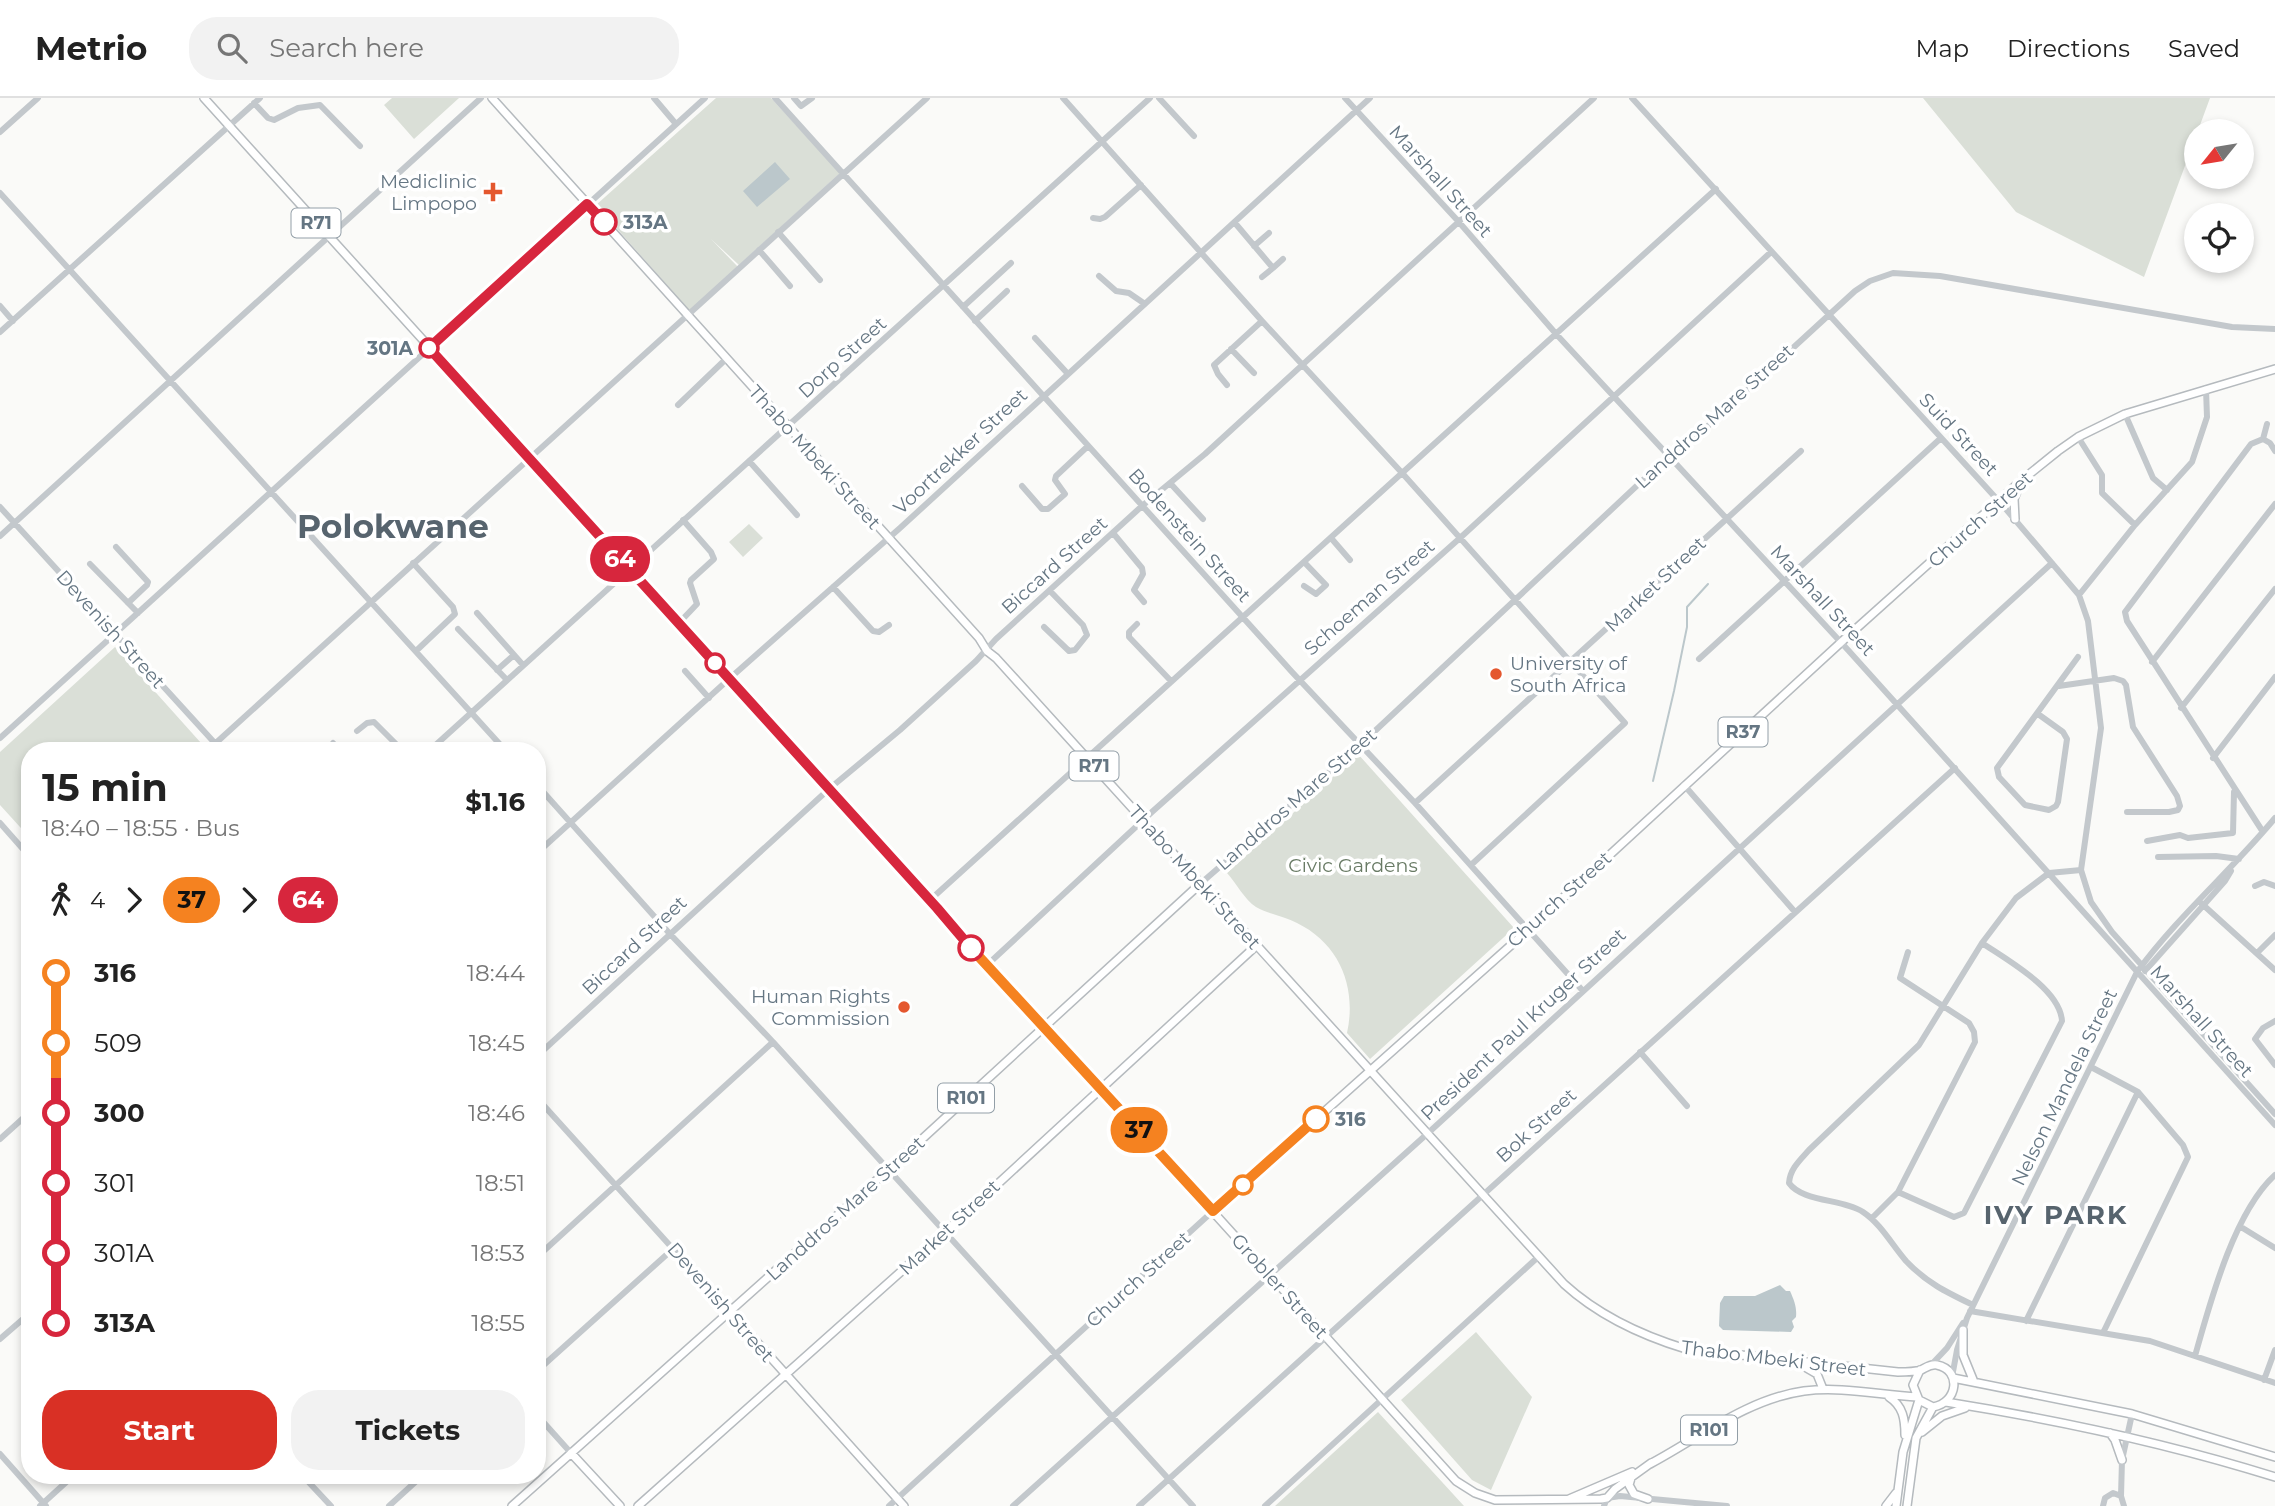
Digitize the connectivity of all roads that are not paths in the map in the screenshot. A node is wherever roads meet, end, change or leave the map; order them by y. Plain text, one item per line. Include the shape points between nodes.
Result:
1 (38, 98) edge
2 (204, 98) edge
3 (260, 98) edge
4 (481, 98) edge
5 (492, 98) edge
6 (654, 98) edge
7 (705, 98) edge
8 (775, 98) edge
9 (794, 98) edge
10 (812, 98) edge
11 (927, 98) edge
12 (1063, 98) edge
13 (1150, 98) edge
14 (1159, 98) edge
15 (1345, 98) edge
16 (1370, 98) edge
17 (1594, 98) edge
18 (1632, 98) edge
19 (254, 103) junction
20 (1356, 111) junction
21 (676, 124) junction
22 (229, 125) junction
23 (0, 132) edge
24 (1194, 136) dead end
25 (1102, 142) junction
26 (360, 146) dead end
27 (842, 174) junction
28 (1141, 185) junction
29 (1716, 190) junction
30 (0, 193) edge
31 (587, 204) junction
32 (1093, 218) dead end
33 (1458, 221) junction
34 (1235, 223) junction
35 (778, 232) junction
36 (1269, 233) dead end
37 (328, 237) junction
38 (1254, 246) junction
39 (759, 250) junction
40 (1771, 252) junction
41 (1202, 253) junction
42 (1283, 259) dead end
43 (1011, 263) dead end
44 (1273, 268) junction
45 (70, 269) junction
46 (1099, 276) dead end
47 (1262, 277) dead end
48 (820, 280) dead end
49 (790, 286) dead end
50 (945, 286) junction
51 (1007, 292) dead end
52 (1145, 304) junction
53 (0, 306) edge
54 (963, 307) junction
55 (687, 314) junction
56 (1828, 314) junction
57 (13, 321) junction
58 (975, 321) junction
59 (1262, 321) junction
60 (2275, 329) edge
61 (0, 332) edge
62 (1557, 335) junction
63 (1035, 338) dead end
64 (429, 348) junction
65 (1231, 349) junction
66 (727, 358) junction
67 (1303, 364) junction
68 (2275, 370) edge
69 (1254, 373) dead end
70 (1068, 374) junction
71 (170, 381) junction
72 (1227, 385) dead end
73 (2206, 389) junction
74 (1044, 395) junction
75 (1614, 395) junction
76 (678, 405) dead end
77 (2124, 414) junction
78 (2267, 425) dead end
79 (788, 426) junction
80 (2078, 436) junction
81 (1941, 438) junction
82 (2263, 439) junction
83 (1088, 446) junction
84 (1801, 451) dead end
85 (2275, 451) edge
86 (1672, 459) junction
87 (529, 460) junction
88 (749, 461) junction
89 (1403, 474) junction
90 (2022, 480) junction
91 (1170, 483) junction
92 (1021, 486) dead end
93 (2167, 490) junction
94 (272, 492) junction
95 (1999, 501) junction
96 (2275, 504) edge
97 (1142, 506) junction
98 (0, 507) edge
99 (797, 516) dead end
100 (1727, 518) junction
101 (1203, 519) dead end
102 (2015, 519) junction
103 (683, 520) junction
104 (14, 523) junction
105 (2135, 525) junction
106 (1113, 533) junction
107 (0, 536) edge
108 (1331, 538) junction
109 (1460, 538) junction
110 (888, 539) junction
111 (116, 547) dead end
112 (1350, 560) dead end
113 (1304, 562) junction
114 (413, 563) junction
115 (2052, 563) junction
116 (90, 564) dead end
117 (629, 569) junction
118 (1785, 583) junction
119 (1304, 586) dead end
120 (833, 587) junction
121 (2275, 589) edge
122 (1050, 591) junction
123 (2079, 595) junction
124 (1514, 599) junction
125 (371, 601) junction
126 (1144, 602) dead end
127 (128, 603) junction
128 (138, 613) junction
129 (477, 613) dead end
130 (1243, 617) junction
131 (679, 624) junction
132 (1137, 624) dead end
133 (889, 625) dead end
134 (1044, 627) dead end
135 (458, 629) dead end
136 (115, 634) junction
137 (1842, 643) junction
138 (416, 651) junction
139 (987, 651) junction
140 (514, 655) junction
141 (2078, 657) dead end
142 (1699, 659) dead end
143 (2152, 662) junction
144 (1569, 663) junction
145 (523, 665) junction
146 (497, 670) junction
147 (685, 671) dead end
148 (2275, 677) edge
149 (729, 679) junction
150 (507, 680) junction
151 (1299, 680) junction
152 (2095, 680) junction
153 (1171, 681) junction
154 (2059, 686) junction
155 (709, 698) junction
156 (1898, 706) junction
157 (2181, 708) junction
158 (470, 712) junction
159 (2038, 714) junction
160 (357, 731) dead end
161 (0, 738) edge
162 (213, 742) edge
163 (217, 742) edge
164 (395, 742) edge
165 (438, 742) edge
166 (498, 742) edge
167 (1361, 744) junction
168 (2213, 758) junction
169 (1088, 759) junction
170 (1955, 768) junction
171 (1684, 785) junction
172 (829, 789) junction
173 (2234, 790) junction
174 (546, 795) edge
175 (1415, 803) junction
176 (2127, 812) dead end
177 (2275, 818) edge
178 (1143, 820) junction
179 (571, 822) junction
180 (0, 823) edge
181 (2263, 832) junction
182 (2147, 841) dead end
183 (546, 845) edge
184 (21, 847) edge
185 (1740, 849) junction
186 (2158, 857) dead end
187 (2239, 859) junction
188 (1471, 865) junction
189 (2081, 870) junction
190 (2049, 873) junction
191 (1200, 884) junction
192 (2255, 886) dead end
193 (2275, 886) edge
194 (930, 901) junction
195 (2200, 902) junction
196 (1795, 912) junction
197 (1528, 930) junction
198 (670, 934) junction
199 (2275, 935) edge
200 (1982, 943) junction
201 (1257, 945) junction
202 (1908, 953) dead end
203 (2257, 953) junction
204 (986, 966) junction
205 (2144, 967) junction
206 (2275, 970) edge
207 (2139, 974) junction
208 (1583, 991) junction
209 (1944, 1007) junction
210 (2275, 1021) edge
211 (1044, 1026) junction
212 (773, 1042) junction
213 (546, 1048) edge
214 (1640, 1052) junction
215 (2275, 1065) edge
216 (2091, 1067) junction
217 (1369, 1072) junction
218 (1101, 1088) junction
219 (2138, 1092) junction
220 (1687, 1105) dead end
221 (546, 1108) edge
222 (2275, 1114) edge
223 (21, 1120) edge
224 (2275, 1125) edge
225 (1427, 1134) junction
226 (0, 1139) edge
227 (888, 1170) junction
228 (2275, 1175) edge
229 (618, 1185) junction
230 (1898, 1192) junction
231 (1482, 1195) junction
232 (1213, 1211) junction
233 (1871, 1218) junction
234 (2241, 1227) junction
235 (944, 1233) junction
236 (546, 1248) edge
237 (674, 1248) junction
238 (2275, 1248) edge
239 (1537, 1258) junction
240 (1269, 1275) junction
241 (729, 1311) junction
242 (1970, 1312) junction
243 (21, 1321) edge
244 (2026, 1321) junction
245 (1963, 1330) junction
246 (2103, 1333) junction
247 (1325, 1337) junction
248 (0, 1339) edge
249 (2275, 1350) edge
250 (1055, 1355) junction
251 (2194, 1356) junction
252 (1795, 1361) junction
253 (546, 1363) edge
254 (1931, 1365) junction
255 (1920, 1370) junction
256 (785, 1374) junction
257 (1952, 1378) junction
258 (2264, 1380) junction
259 (1974, 1382) junction
260 (2275, 1383) edge
261 (1823, 1390) junction
262 (1886, 1394) junction
263 (1918, 1399) junction
264 (1381, 1400) junction
265 (1946, 1402) junction
266 (1933, 1406) junction
267 (1973, 1406) junction
268 (2132, 1414) junction
269 (1112, 1416) junction
270 (546, 1425) edge
271 (2110, 1432) junction
272 (2126, 1436) junction
273 (1916, 1438) junction
274 (1906, 1443) junction
275 (571, 1453) junction
276 (0, 1454) edge
277 (2275, 1457) edge
278 (2122, 1460) junction
279 (1651, 1463) junction
280 (546, 1475) edge
281 (1633, 1475) junction
282 (2120, 1476) junction
283 (2275, 1477) edge
284 (21, 1479) edge
285 (1169, 1479) junction
286 (25, 1484) edge
287 (65, 1484) edge
288 (310, 1484) edge
289 (413, 1484) edge
290 (536, 1484) edge
291 (1897, 1493) junction
292 (1908, 1494) junction
293 (2110, 1494) junction
294 (2121, 1496) junction
295 (897, 1498) junction
296 (1648, 1499) junction
297 (1565, 1500) junction
298 (1576, 1500) junction
299 (1606, 1502) edge
300 (43, 1505) edge
301 (331, 1506) edge
302 (389, 1506) edge
303 (512, 1506) edge
304 (620, 1506) edge
305 (638, 1506) edge
306 (889, 1506) edge
307 (904, 1506) edge
308 (1013, 1506) edge
309 (1139, 1506) edge
310 (1193, 1506) edge
311 (1265, 1506) edge
312 (1583, 1506) edge
313 (1727, 1506) edge
314 (1886, 1506) edge
315 (1896, 1506) edge
316 (1906, 1506) edge
317 (1914, 1506) edge
318 (2103, 1506) edge
319 (2124, 1506) edge

1 - 23 street
2 - 22 main road, Grobler Street / R71
3 - 19 street
4 - 37 street
5 - 31 main road, Thabo Mbeki Street / R71
6 - 21 street
7 - 21 street
8 - 27 street, Bodenstein Street
9 - 10 street via 802,106
11 - 27 street
12 - 25 street
13 - 25 street, Dorp Street
14 - 24 street
15 - 20 street, Marshall Street
16 - 20 street, Voortrekker Street
17 - 33 street, Biccard Street
18 - 29 street, Suid Street
19 - 22 street
19 - 26 street via 274,120 298,108 320,105
20 - 33 street, Marshall Street
20 - 34 street, Voortrekker Street
21 - 31 street
22 - 37 main road, Grobler Street / R71
22 - 45 street
25 - 28 street
25 - 50 street, Dorp Street
27 - 35 street
27 - 50 street, Bodenstein Street
28 - 32 street via 1105,217
28 - 41 street
29 - 40 street, Suid Street
29 - 62 street
30 - 45 street
31 - 55 main road, Thabo Mbeki Street / R71
31 - 64 street
33 - 62 street, Marshall Street
33 - 67 street, Biccard Street
34 - 38 street
34 - 41 street, Voortrekker Street
35 - 39 street
35 - 48 street
36 - 38 street
37 - 64 main road, Grobler Street / R71
37 - 71 street
38 - 44 street
39 - 49 street
39 - 55 street
40 - 56 street, Suid Street
40 - 75 street, Schoeman Street
41 - 52 street, Voortrekker Street
41 - 59 street
42 - 44 street
43 - 54 street
44 - 47 street
45 - 57 street
45 - 71 street
46 - 52 street via 1116,291
50 - 54 street, Bodenstein Street
50 - 79 street, Dorp Street
51 - 58 street
52 - 70 street, Voortrekker Street
53 - 57 street
54 - 58 street, Bodenstein Street
55 - 66 main road, Thabo Mbeki Street / R71
55 - 87 street
56 - 60 street, Landdros Mare Street via 1870,281 1893,273 1914,273 2232,327
56 - 81 street, Suid Street
56 - 86 street, Landdros Mare Street
57 - 61 street
58 - 74 street, Bodenstein Street
59 - 65 street
59 - 67 street
62 - 75 street, Marshall Street
62 - 89 street
63 - 70 street
64 - 87 main road, Grobler Street / R71
64 - 94 street
65 - 69 street
65 - 72 street via 1214,365
66 - 76 street
66 - 79 main road, Thabo Mbeki Street / R71
67 - 89 street
67 - 91 street, Biccard Street
68 - 73 main road, Church Street / R37
70 - 74 street, Voortrekker Street
71 - 94 street
71 - 104 street
73 - 77 main road, Church Street / R37
73 - 93 street via 2207,417 2192,462
74 - 83 street, Bodenstein Street
74 - 110 street, Voortrekker Street
75 - 86 street, Marshall Street
75 - 109 street, Schoeman Street
77 - 80 main road, Church Street / R37
77 - 93 street via 2153,478
78 - 82 street
79 - 88 street, Dorp Street
79 - 110 main road, Thabo Mbeki Street / R71
80 - 90 main road, Church Street / R37
80 - 105 street via 2102,475 2102,493
81 - 95 street, Suid Street
81 - 118 street
82 - 85 street
82 - 143 street via 2251,444 2126,607 2125,616
83 - 92 street via 1056,476 1065,494 1048,509 1042,509
83 - 97 street, Bodenstein Street
84 - 100 street, Market Street
86 - 100 street, Marshall Street
86 - 124 street, Landdros Mare Street via 1643,480
87 - 114 street
87 - 117 main road, Grobler Street / R71
88 - 99 street
88 - 103 street, Dorp Street
89 - 108 street
89 - 109 street
90 - 95 main road, Church Street / R37
90 - 102 main road via 2014,499
91 - 97 street, Biccard Street
91 - 101 street
93 - 105 street
94 - 125 street
94 - 128 street
95 - 102 street, Suid Street
95 - 137 main road, Church Street / R37
96 - 143 street
97 - 106 street, Biccard Street
97 - 130 street, Bodenstein Street
98 - 104 street, Devenish Street
100 - 118 street, Marshall Street
100 - 144 street, Market Street
102 - 115 street, Suid Street
103 - 117 street, Dorp Street
103 - 131 street via 713,559 690,582 697,604
104 - 107 street
104 - 136 street, Devenish Street
105 - 123 street
106 - 122 street, Biccard Street
106 - 126 street via 1142,568 1134,590
108 - 112 street
108 - 113 street
109 - 124 street
109 - 151 street, Schoeman Street
110 - 120 street, Voortrekker Street
110 - 139 main road, Thabo Mbeki Street / R71
111 - 127 street via 148,582
113 - 119 street via 1326,585 1316,594
113 - 130 street
114 - 125 street
114 - 138 street via 449,601 455,614
115 - 123 street, Suid Street
115 - 156 street, President Paul Kruger Street
116 - 127 street
117 - 131 main road, Grobler Street / R71
117 - 145 street, Dorp Street
118 - 137 street, Marshall Street
118 - 142 street
120 - 133 street via 873,631
120 - 149 street, Voortrekker Street
121 - 157 street
122 - 134 street via 1087,635 1069,651
122 - 139 street, Biccard Street
123 - 152 street, Suid Street via 2088,621
124 - 144 street
124 - 167 street, Landdros Mare Street
125 - 138 street
125 - 163 street
127 - 128 street
128 - 136 street
129 - 140 street
130 - 151 street, Bodenstein Street
130 - 153 street
131 - 149 main road, Grobler Street / R71
132 - 153 street via 1129,637
135 - 146 street
136 - 161 street
136 - 162 street, Devenish Street
137 - 156 street, Marshall Street
137 - 171 main road, Church Street / R37
138 - 158 street
139 - 169 main road, Thabo Mbeki Street / R71
139 - 172 street, Biccard Street
140 - 145 street
140 - 146 street
141 - 154 street
143 - 157 street
144 - 175 street, Market Street
144 - 188 street via 1625,723
145 - 150 street, Dorp Street
146 - 150 street
147 - 155 street
148 - 168 street
149 - 155 street, Voortrekker Street
149 - 172 main road, Grobler Street / R71
150 - 158 street, Dorp Street
151 - 167 street, Bodenstein Street
151 - 178 street, Schoeman Street
152 - 154 street
152 - 176 street via 2115,678 2126,685 2133,727 2180,802 2173,811
152 - 189 street, Suid Street via 2101,728
153 - 169 street
154 - 159 street
155 - 179 street, Voortrekker Street
156 - 170 street, Marshall Street
156 - 185 street, President Paul Kruger Street
157 - 168 street
158 - 165 street, Dorp Street
158 - 166 street
159 - 159 street via 1999,762 1997,773 2027,807 2049,810 2058,802 2067,739
160 - 164 street via 374,722
167 - 175 street, Bodenstein Street
167 - 191 street, Landdros Mare Street
168 - 173 street
169 - 178 main road, Thabo Mbeki Street / R71
169 - 194 street
170 - 190 street, Marshall Street
170 - 196 street, Bok Street
171 - 185 street
171 - 197 main road, Church Street / R37
172 - 194 main road, Grobler Street / R71
172 - 198 street, Biccard Street
173 - 181 street
173 - 182 street via 2233,833
174 - 179 street
175 - 188 street, Bodenstein Street
177 - 181 street, Nelson Mandela Street
178 - 191 main road, Thabo Mbeki Street / R71
178 - 204 street, Schoeman Street
179 - 183 street, Voortrekker Street
179 - 198 street
180 - 184 street
181 - 187 street, Nelson Mandela Street
185 - 196 street
185 - 208 street, President Paul Kruger Street
186 - 187 street
187 - 195 street, Nelson Mandela Street via 2225,881
188 - 197 street, Bodenstein Street
189 - 190 street
189 - 205 street, Suid Street via 2102,920
190 - 200 street via 2016,898
190 - 207 street, Marshall Street
191 - 201 main road, Thabo Mbeki Street
191 - 211 main road, Landdros Mare Street / R101
192 - 193 street via 2264,882
194 - 204 main road, Grobler Street / R71
195 - 203 street
195 - 205 street, Nelson Mandela Street
196 - 214 street, Bok Street
197 - 208 street, Bodenstein Street
197 - 217 main road, Church Street / R37
198 - 212 street
198 - 213 street, Biccard Street
199 - 203 street
200 - 209 street
200 - 230 street via 2032,978 2057,1004 2062,1021 1964,1213 1954,1217
201 - 217 main road, Thabo Mbeki Street
201 - 218 main road, Market Street
202 - 209 street via 1900,978
203 - 206 street
204 - 211 main road, Grobler Street / R71
205 - 207 street, Nelson Mandela Street
205 - 222 street, Marshall Street
207 - 216 street, Nelson Mandela Street
207 - 224 street, Marshall Street
208 - 225 street, President Paul Kruger Street
209 - 230 street via 1969,1023 1975,1042
209 - 233 street via 1919,1045 1796,1164 1789,1180 1791,1186 1807,1194 1853,1206
210 - 215 street via 2255,1039
211 - 218 main road, Grobler Street / R71
211 - 227 main road, Landdros Mare Street / R101
212 - 227 street
212 - 229 street
214 - 220 street
214 - 231 street, Bok Street
216 - 219 street
216 - 242 street, Nelson Mandela Street
217 - 225 main road, Thabo Mbeki Street
217 - 232 main road, Church Street / R37
218 - 232 main road, Grobler Street / R101
218 - 235 main road, Market Street
219 - 244 street
219 - 246 street via 2188,1157
221 - 229 street, Devenish Street
223 - 226 street
225 - 231 main road, Thabo Mbeki Street
225 - 240 street, President Paul Kruger Street
227 - 235 street
227 - 241 main road, Landdros Mare Street / R101
228 - 234 street
229 - 236 street
229 - 237 street, Devenish Street
230 - 233 street
231 - 239 main road, Thabo Mbeki Street
231 - 247 street, Bok Street
232 - 240 main road, Grobler Street / R101
232 - 250 street, Church Street
233 - 242 street via 1928,1283
234 - 238 street
234 - 251 street via 2215,1285
235 - 250 street
235 - 256 main road, Market Street
237 - 241 street, Devenish Street
237 - 253 street
239 - 252 main road, Thabo Mbeki Street via 1579,1298 1647,1336 1686,1349
239 - 264 street
240 - 247 main road, Grobler Street / R101
240 - 269 street, President Paul Kruger Street
241 - 256 main road, Devenish Street
241 - 275 main road, Landdros Mare Street / R101
242 - 244 street
242 - 245 street, Nelson Mandela Street
242 - 254 street, Nelson Mandela Street
243 - 248 street
244 - 246 street
245 - 257 street, Nelson Mandela Street
245 - 259 main road via 1963,1356
246 - 251 street via 2150,1341
247 - 264 main road, Grobler Street / R101
247 - 285 street, Bok Street
249 - 258 street
250 - 269 street
250 - 295 street, Church Street
251 - 258 street
252 - 255 main road, Thabo Mbeki Street via 1898,1372
252 - 261 main road via 1817,1374
254 - 255 main road, Thabo Mbeki Street
254 - 257 main road via 1945,1369
255 - 263 main road via 1913,1385
256 - 295 main road, Devenish Street
256 - 305 main road, Market Street
257 - 259 main road
257 - 265 main road via 1954,1389
258 - 260 street
259 - 268 main road
261 - 262 main road, Grobler Street / R101
261 - 279 main road, Grobler Street / R101 via 1752,1406
262 - 263 main road, Grobler Street / R101
262 - 274 main road via 1900,1408
263 - 266 main road, R101
263 - 274 main road
264 - 297 main road, Grobler Street / R101 via 1466,1488 1495,1500
264 - 311 street
265 - 266 main road
265 - 267 main road
266 - 273 main road
267 - 271 main road
267 - 273 main road via 1942,1416
268 - 272 street
268 - 277 main road
269 - 285 street
269 - 308 street, President Paul Kruger Street
270 - 275 street
271 - 272 main road
271 - 278 main road
272 - 278 street
272 - 283 main road
273 - 292 main road
274 - 291 main road
275 - 280 main road, Landdros Mare Street / R101
275 - 304 main road
276 - 284 street
278 - 282 street
279 - 281 main road, Grobler Street / R101
279 - 297 main road, Grobler Street / R101
281 - 296 main road via 1631,1490
281 - 299 main road, Grobler Street / R101
282 - 293 street
282 - 294 street
285 - 309 street, Bok Street
285 - 310 street
286 - 300 street
287 - 300 street
288 - 301 street
289 - 302 street
290 - 303 main road, Landdros Mare Street / R101
291 - 314 main road
291 - 315 main road
292 - 316 main road
292 - 317 main road
293 - 294 street
293 - 318 street
294 - 319 street
295 - 306 street, Church Street
295 - 307 main road, Devenish Street
296 - 299 street via 1620,1496
296 - 313 street
297 - 298 main road, R101
298 - 299 main road, R101
298 - 312 main road

